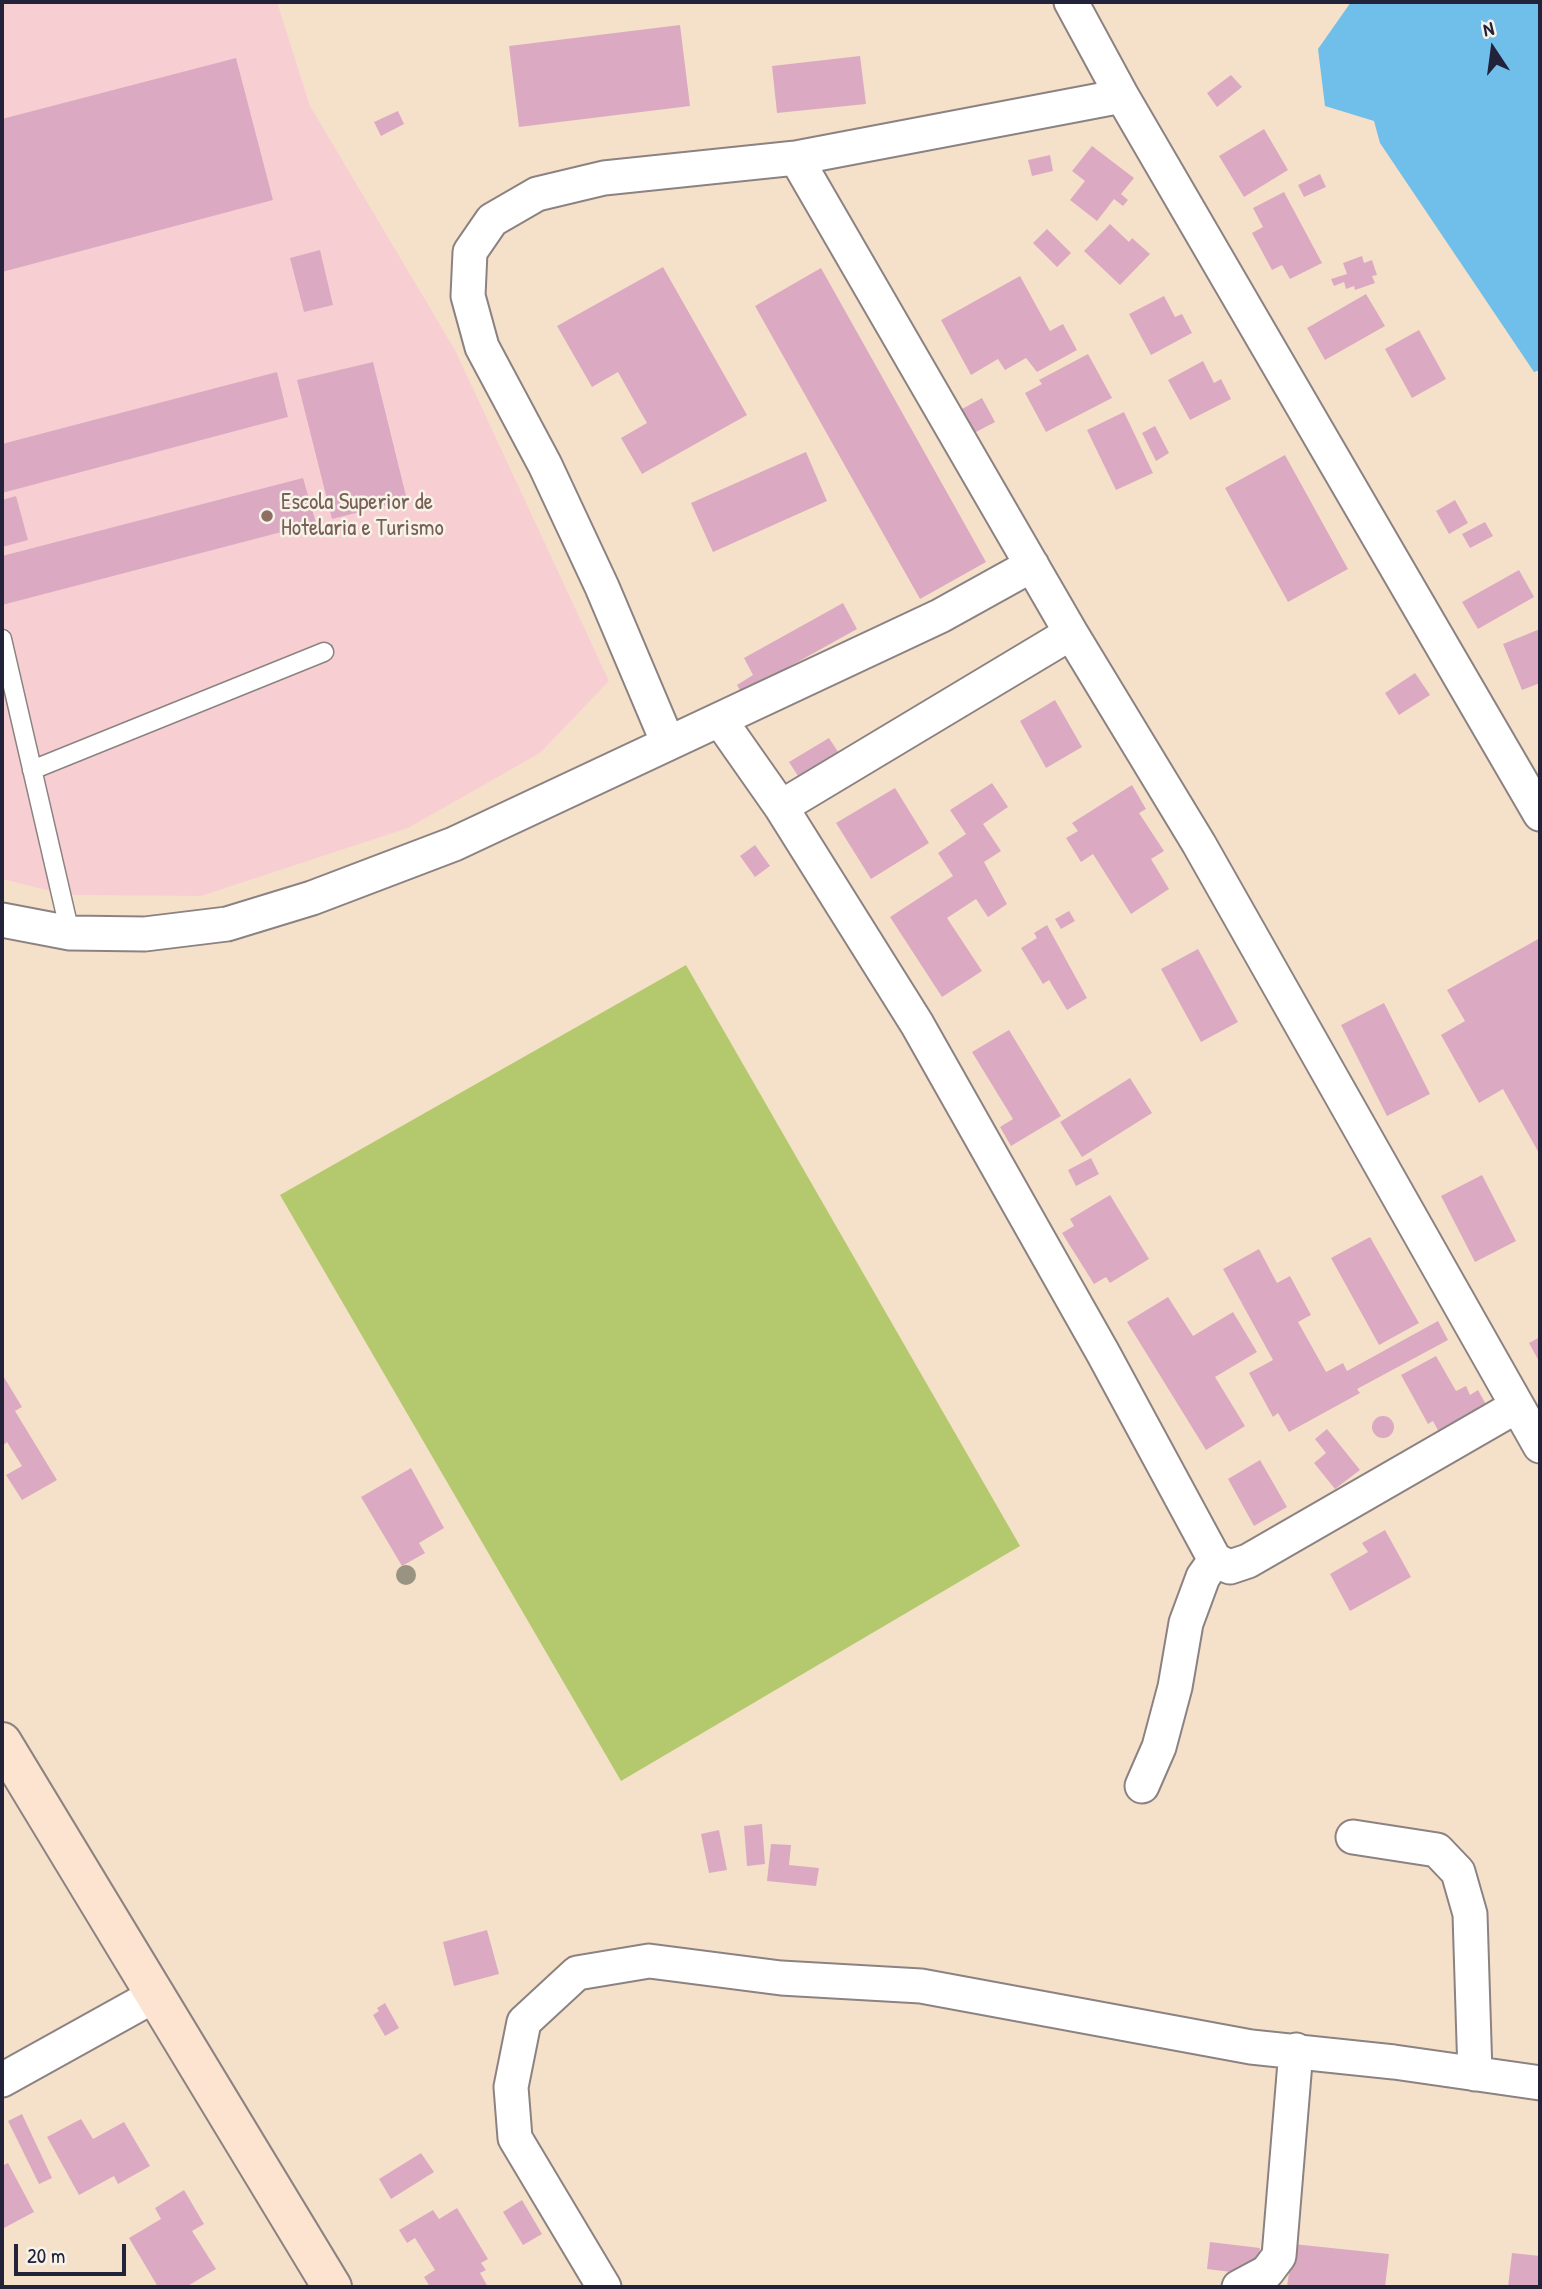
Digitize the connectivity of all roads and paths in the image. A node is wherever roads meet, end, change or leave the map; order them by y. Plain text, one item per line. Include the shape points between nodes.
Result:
1 (1072, 2) edge
2 (1122, 96) junction
3 (796, 158) junction
4 (1032, 565) junction
5 (1071, 634) junction
6 (2, 639) edge
7 (324, 652) dead end
8 (18, 714) junction
9 (720, 720) junction
10 (2, 723) edge
11 (668, 743) junction
12 (32, 770) junction
13 (781, 807) junction
14 (1540, 814) edge
15 (2, 920) edge
16 (70, 933) junction
17 (1517, 1406) junction
18 (1540, 1446) edge
19 (1215, 1560) junction
20 (2, 1742) edge
21 (1142, 1786) dead end
22 (1353, 1837) dead end
23 (157, 1994) junction
24 (1296, 2050) junction
25 (1475, 2074) junction
26 (2, 2080) edge
27 (1540, 2084) edge
28 (332, 2287) edge
29 (604, 2287) edge
30 (1239, 2287) edge

1 - 2 street
2 - 3 street
2 - 14 street
3 - 4 street
3 - 11 street via 604,178 537,194 492,220 470,252 468,296 482,347 602,587
4 - 5 street
4 - 9 street via 940,616
5 - 13 street
5 - 17 street via 1199,844
6 - 8 lane
7 - 12 lane
8 - 10 lane
8 - 12 lane
9 - 11 street
9 - 13 street
11 - 16 street via 454,844 312,898 227,924 145,934
12 - 16 lane
13 - 19 street via 924,1035
15 - 16 street
17 - 18 street
17 - 19 street via 1248,1561 1230,1567
19 - 21 street via 1203,1577 1186,1623 1159,1747
20 - 23 main road
22 - 25 street via 1437,1850 1458,1872 1470,1914
23 - 26 street
23 - 28 main road
24 - 25 street
24 - 29 street via 1251,2046 921,1986 781,1978 649,1961 577,1973 524,2022 511,2087 515,2138
24 - 30 street via 1279,2256 1268,2272
25 - 27 street

